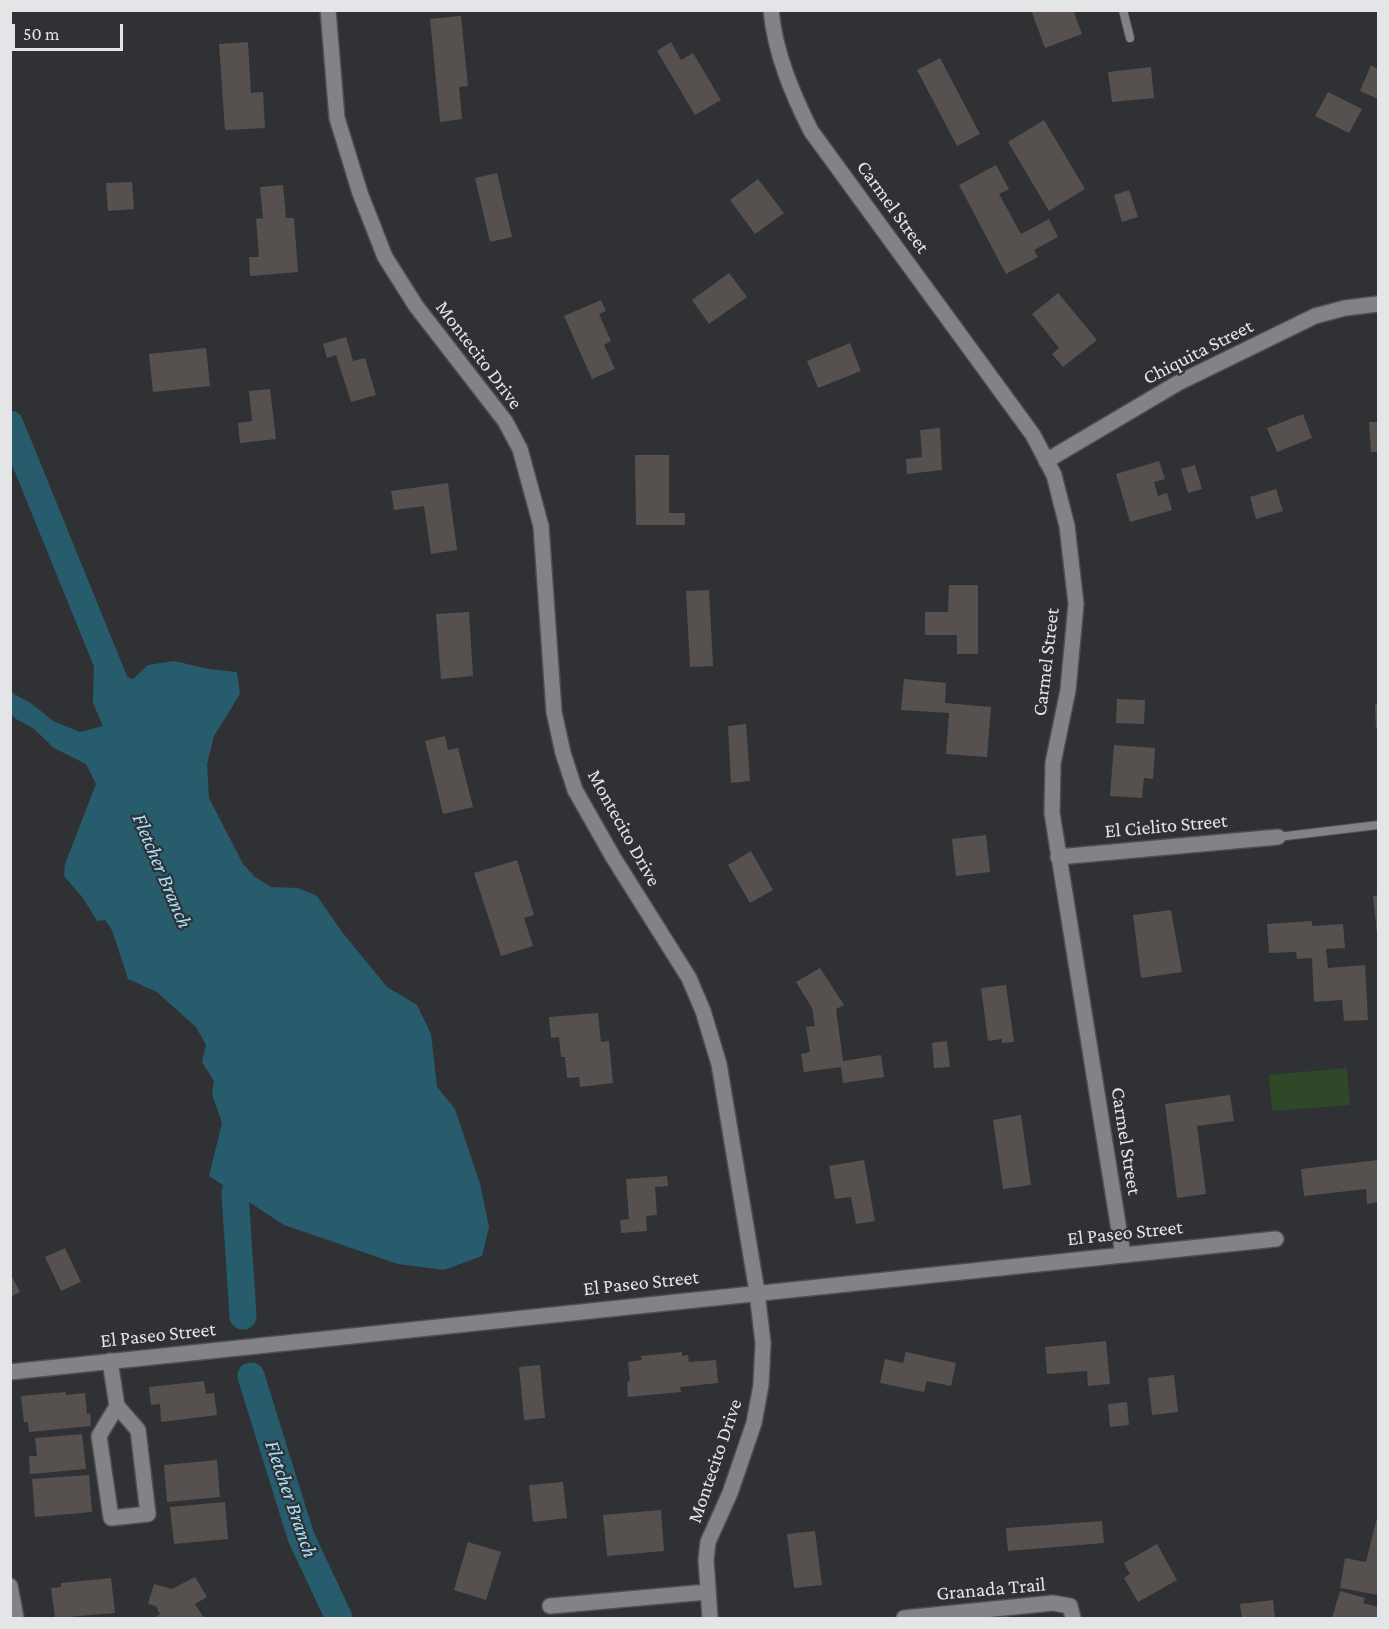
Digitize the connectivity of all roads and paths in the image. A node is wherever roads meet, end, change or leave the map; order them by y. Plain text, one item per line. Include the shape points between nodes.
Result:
1 (328, 10) edge
2 (771, 10) edge
3 (1123, 10) edge
4 (1130, 38) dead end
5 (1378, 304) edge
6 (1046, 461) junction
7 (1378, 825) edge
8 (1278, 837) joint
9 (1058, 857) junction
10 (1276, 1239) dead end
11 (1123, 1255) junction
12 (757, 1292) junction
13 (110, 1361) junction
14 (10, 1372) edge
15 (117, 1406) junction
16 (10, 1586) edge
17 (707, 1592) junction
18 (550, 1606) dead end
19 (16, 1618) edge
20 (710, 1618) edge
21 (904, 1618) edge
22 (1073, 1618) edge

1 - 12 street, Montecito Drive via 337,118 385,257 416,306 505,421 520,449 541,526 554,712 563,753 575,790 689,978 703,1011 719,1064
2 - 6 street, Carmel Street via 783,69 811,130 1033,435
3 - 4 lane
5 - 6 street, Chiquita Street via 1315,316 1178,382
6 - 9 street, Carmel Street via 1054,475 1067,526 1076,604 1068,690 1053,763 1052,813
7 - 8 lane
8 - 9 street, El Cielito Street
9 - 11 street, Carmel Street
10 - 11 street, El Paseo Street
11 - 12 street, El Paseo Street
12 - 13 street, El Paseo Street
12 - 17 street, Montecito Drive via 763,1343 761,1385 754,1423 708,1542
13 - 14 street, El Paseo Street
13 - 15 street
15 - 15 street via 99,1436 111,1518 148,1514 138,1430
16 - 19 street
17 - 18 street
17 - 20 street, Montecito Drive
21 - 22 street, Granada Trail via 1053,1603 1070,1606

